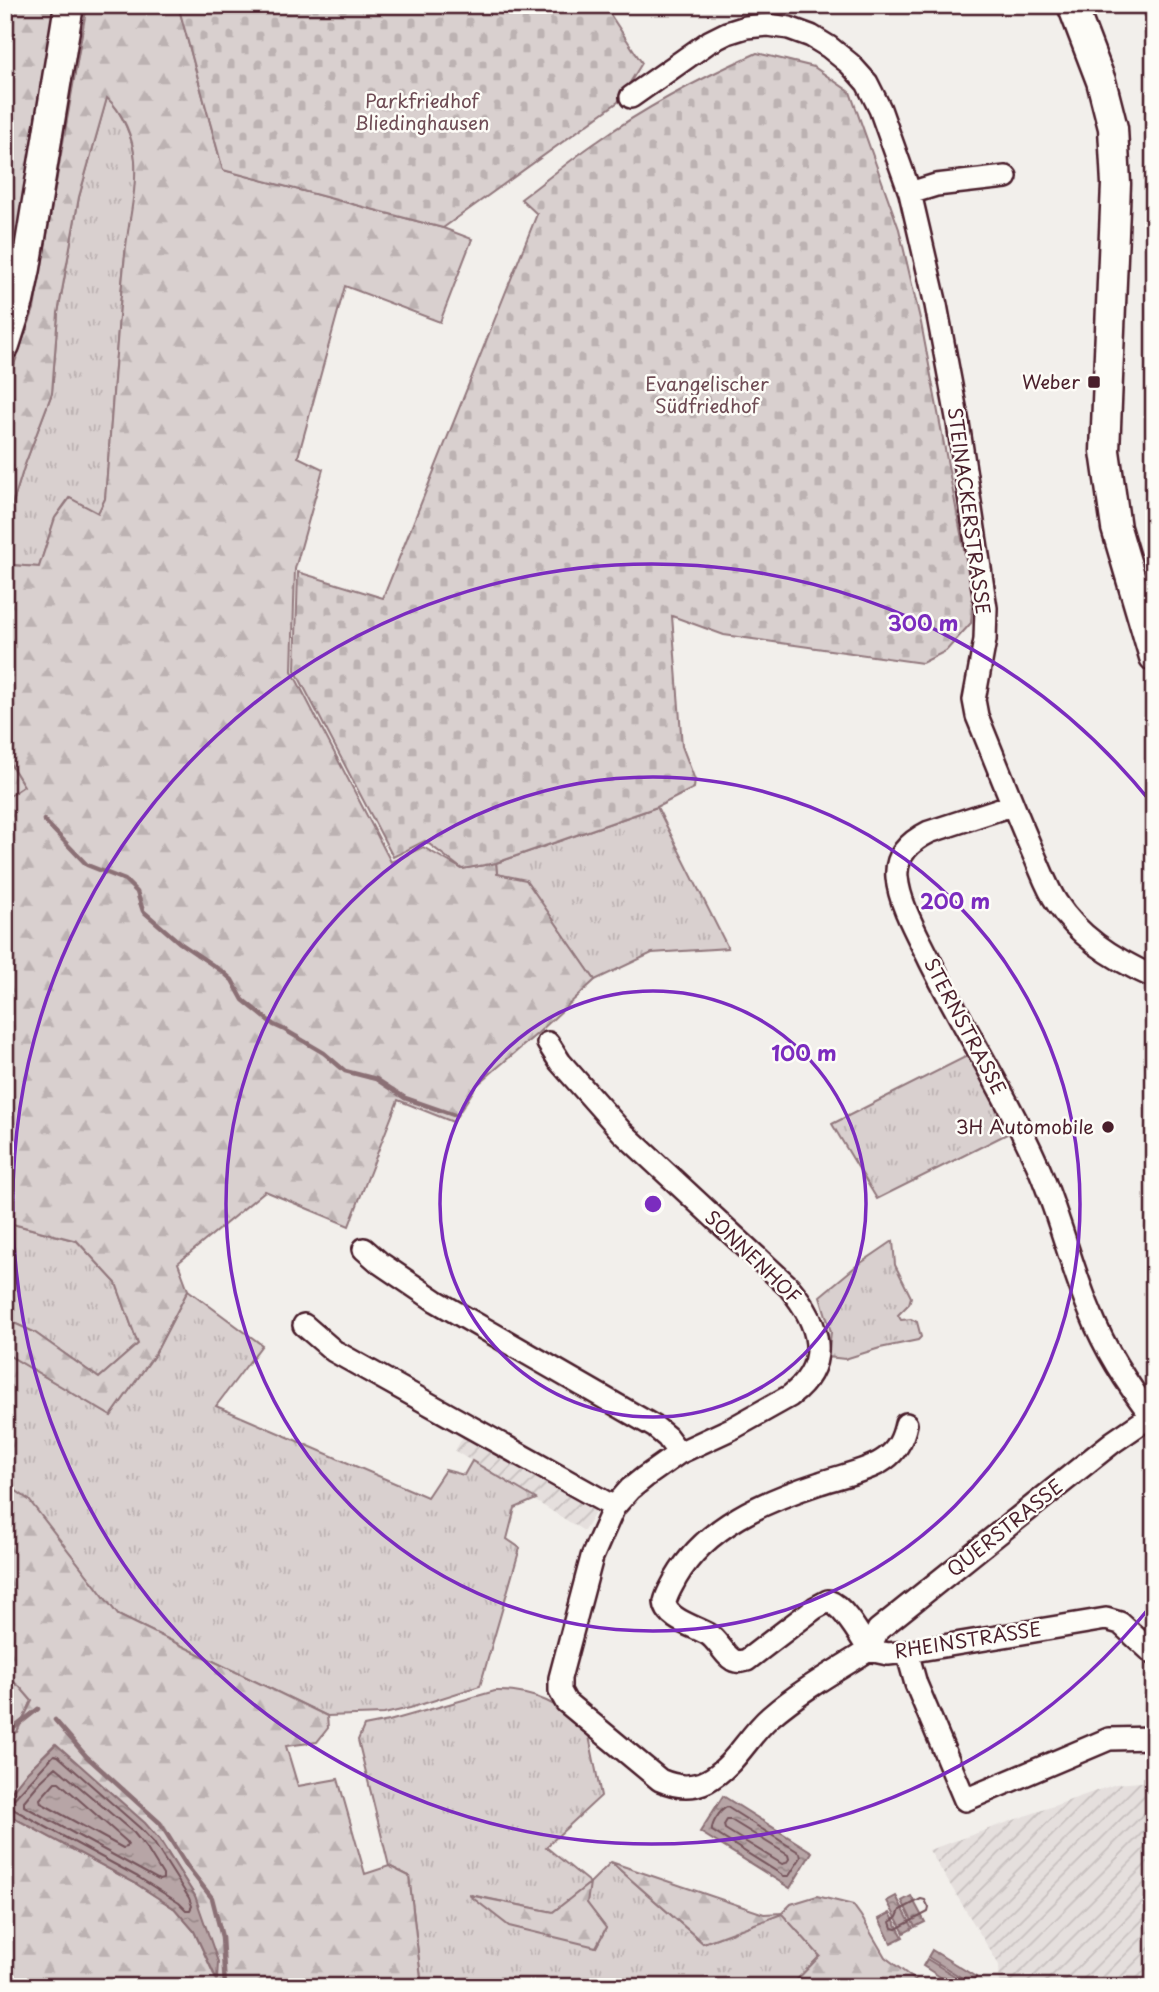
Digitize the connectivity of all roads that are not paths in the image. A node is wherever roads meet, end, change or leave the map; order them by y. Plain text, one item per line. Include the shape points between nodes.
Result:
1 (69, 5) edge
2 (1072, 5) edge
3 (631, 97) dead end
4 (1006, 177) dead end
5 (910, 193) junction
6 (5, 345) edge
7 (1154, 657) edge
8 (1012, 805) junction
9 (1154, 976) edge
10 (548, 1043) dead end
11 (364, 1249) dead end
12 (304, 1325) dead end
13 (1153, 1418) edge
14 (906, 1424) dead end
15 (679, 1453) junction
16 (614, 1507) junction
17 (869, 1650) junction
18 (907, 1653) junction
19 (1154, 1654) edge
20 (560, 1691) joint
21 (1154, 1738) edge

1 - 6 main road via 26,268
2 - 7 main road via 1101,80 1113,128 1116,184 1105,451 1116,528
3 - 5 street, STEINACKERSTRASSE via 727,33 768,25 789,28 830,47 867,83
4 - 5 street via 936,185
5 - 8 street, STEINACKERSTRASSE via 958,423 985,608 985,640 974,700
8 - 9 street, STEINACKERSTRASSE via 1056,902 1102,948
8 - 13 street, STERNSTRASSE via 916,839 899,861 900,892 952,1004 1037,1164 1091,1315 1116,1365
10 - 15 street, SONNENHOF via 622,1132 789,1287 814,1325 816,1362 798,1390
11 - 15 street via 436,1301 655,1427
12 - 16 street via 334,1351
13 - 17 street, QUERSTRASSE via 1113,1442 878,1630
14 - 17 street via 896,1449 878,1464 775,1499 713,1535 680,1571 664,1602 669,1613 713,1638 737,1662 747,1660 828,1601 836,1604
15 - 16 street, SONNENHOF via 630,1489
16 - 20 street, SONNENHOF via 587,1576
17 - 18 street, RHEINSTRASSE
17 - 20 street, RHEINSTRASSE via 781,1707 721,1771 691,1787 660,1780 566,1702
18 - 19 street, RHEINSTRASSE via 1106,1619 1120,1623
18 - 21 street via 965,1800 1109,1739

